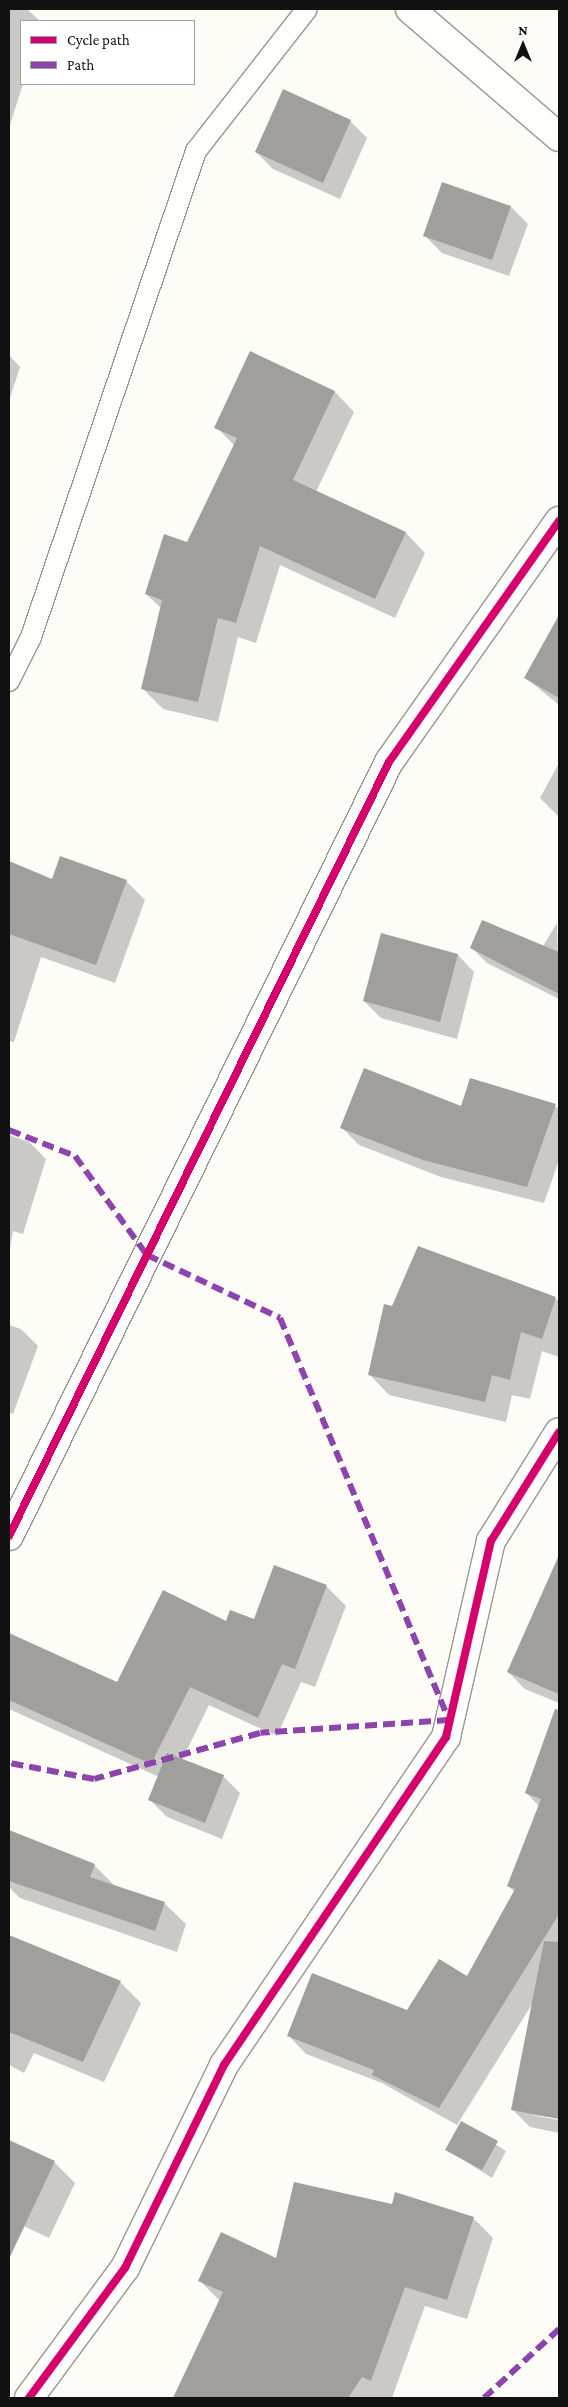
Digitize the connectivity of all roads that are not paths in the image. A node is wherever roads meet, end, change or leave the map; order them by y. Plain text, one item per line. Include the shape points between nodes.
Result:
1 (307, 9) edge
2 (410, 9) edge
3 (559, 137) edge
4 (559, 521) edge
5 (9, 681) edge
6 (559, 1432) edge
7 (9, 1536) edge
8 (23, 2395) edge

1 - 5 lane via 196,151 31,637
2 - 3 street
4 - 7 street via 388,762
6 - 8 street via 490,1542 446,1737 224,2065 125,2268

